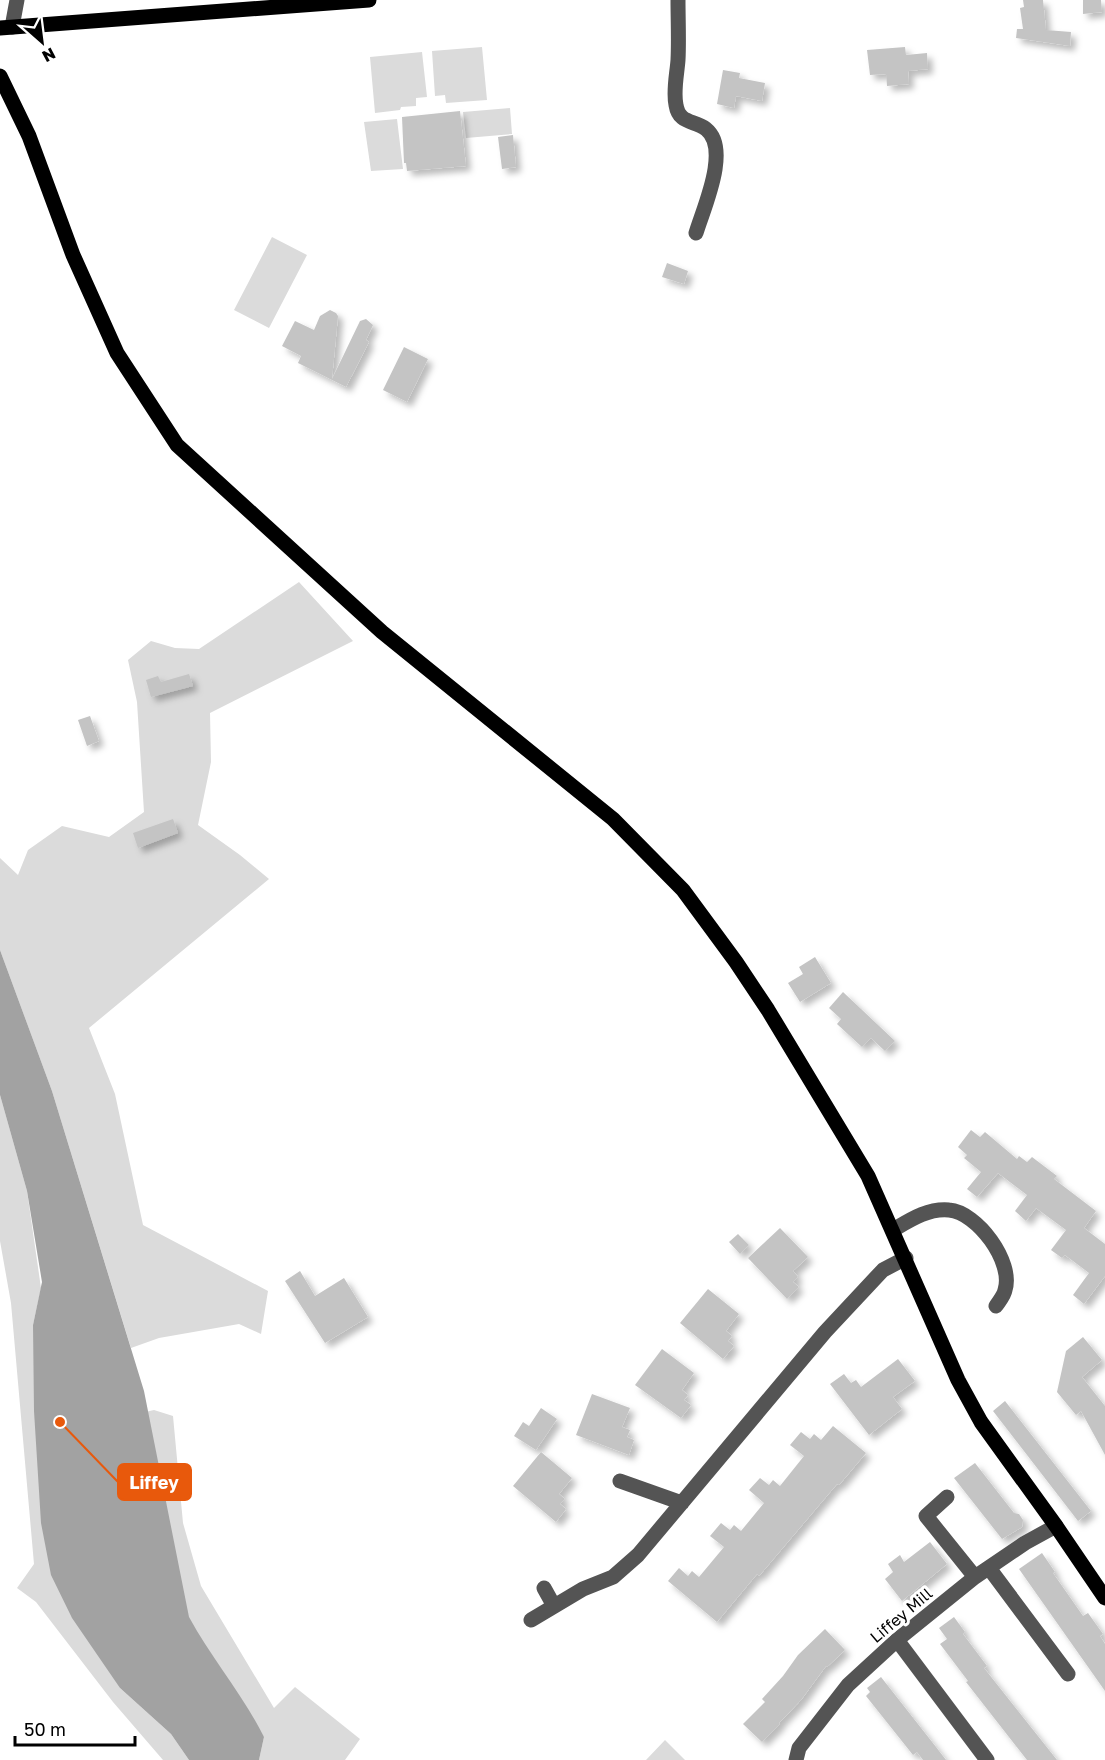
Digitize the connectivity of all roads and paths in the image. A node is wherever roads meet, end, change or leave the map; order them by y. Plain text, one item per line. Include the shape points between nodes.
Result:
1 (17, 0) edge
2 (369, 0) edge
3 (678, 0) edge
4 (6, 28) edge
5 (0, 76) edge
6 (696, 233) dead end
7 (893, 1230) junction
8 (906, 1258) junction
9 (996, 1306) dead end
10 (620, 1481) dead end
11 (947, 1497) dead end
12 (682, 1503) junction
13 (1056, 1526) junction
14 (989, 1568) junction
15 (975, 1577) junction
16 (1100, 1581) edge
17 (544, 1588) dead end
18 (1105, 1598) edge
19 (554, 1606) junction
20 (531, 1620) dead end
21 (897, 1641) junction
22 (1068, 1674) dead end
23 (795, 1760) edge
24 (987, 1760) edge

1 - 4 street
2 - 4 main road
3 - 6 street via 675,103 678,114 706,130 716,145 717,168
5 - 7 main road via 29,136 73,255 117,353 177,445 382,632 613,819 683,890 773,1018 868,1176
7 - 8 main road
7 - 9 street via 937,1210 952,1210 972,1222 988,1235 1006,1271 1006,1290
8 - 12 street via 883,1270 825,1332
8 - 13 main road via 958,1380 981,1422
10 - 12 street
11 - 15 street via 926,1516
12 - 19 street via 638,1555 613,1576
13 - 14 street, Liffey Mill
13 - 16 main road
14 - 15 street, Liffey Mill
14 - 22 street
15 - 21 street, Liffey Mill
16 - 18 main road
17 - 19 street
19 - 20 street
21 - 23 street, Liffey Mill via 848,1685 799,1748
21 - 24 street

